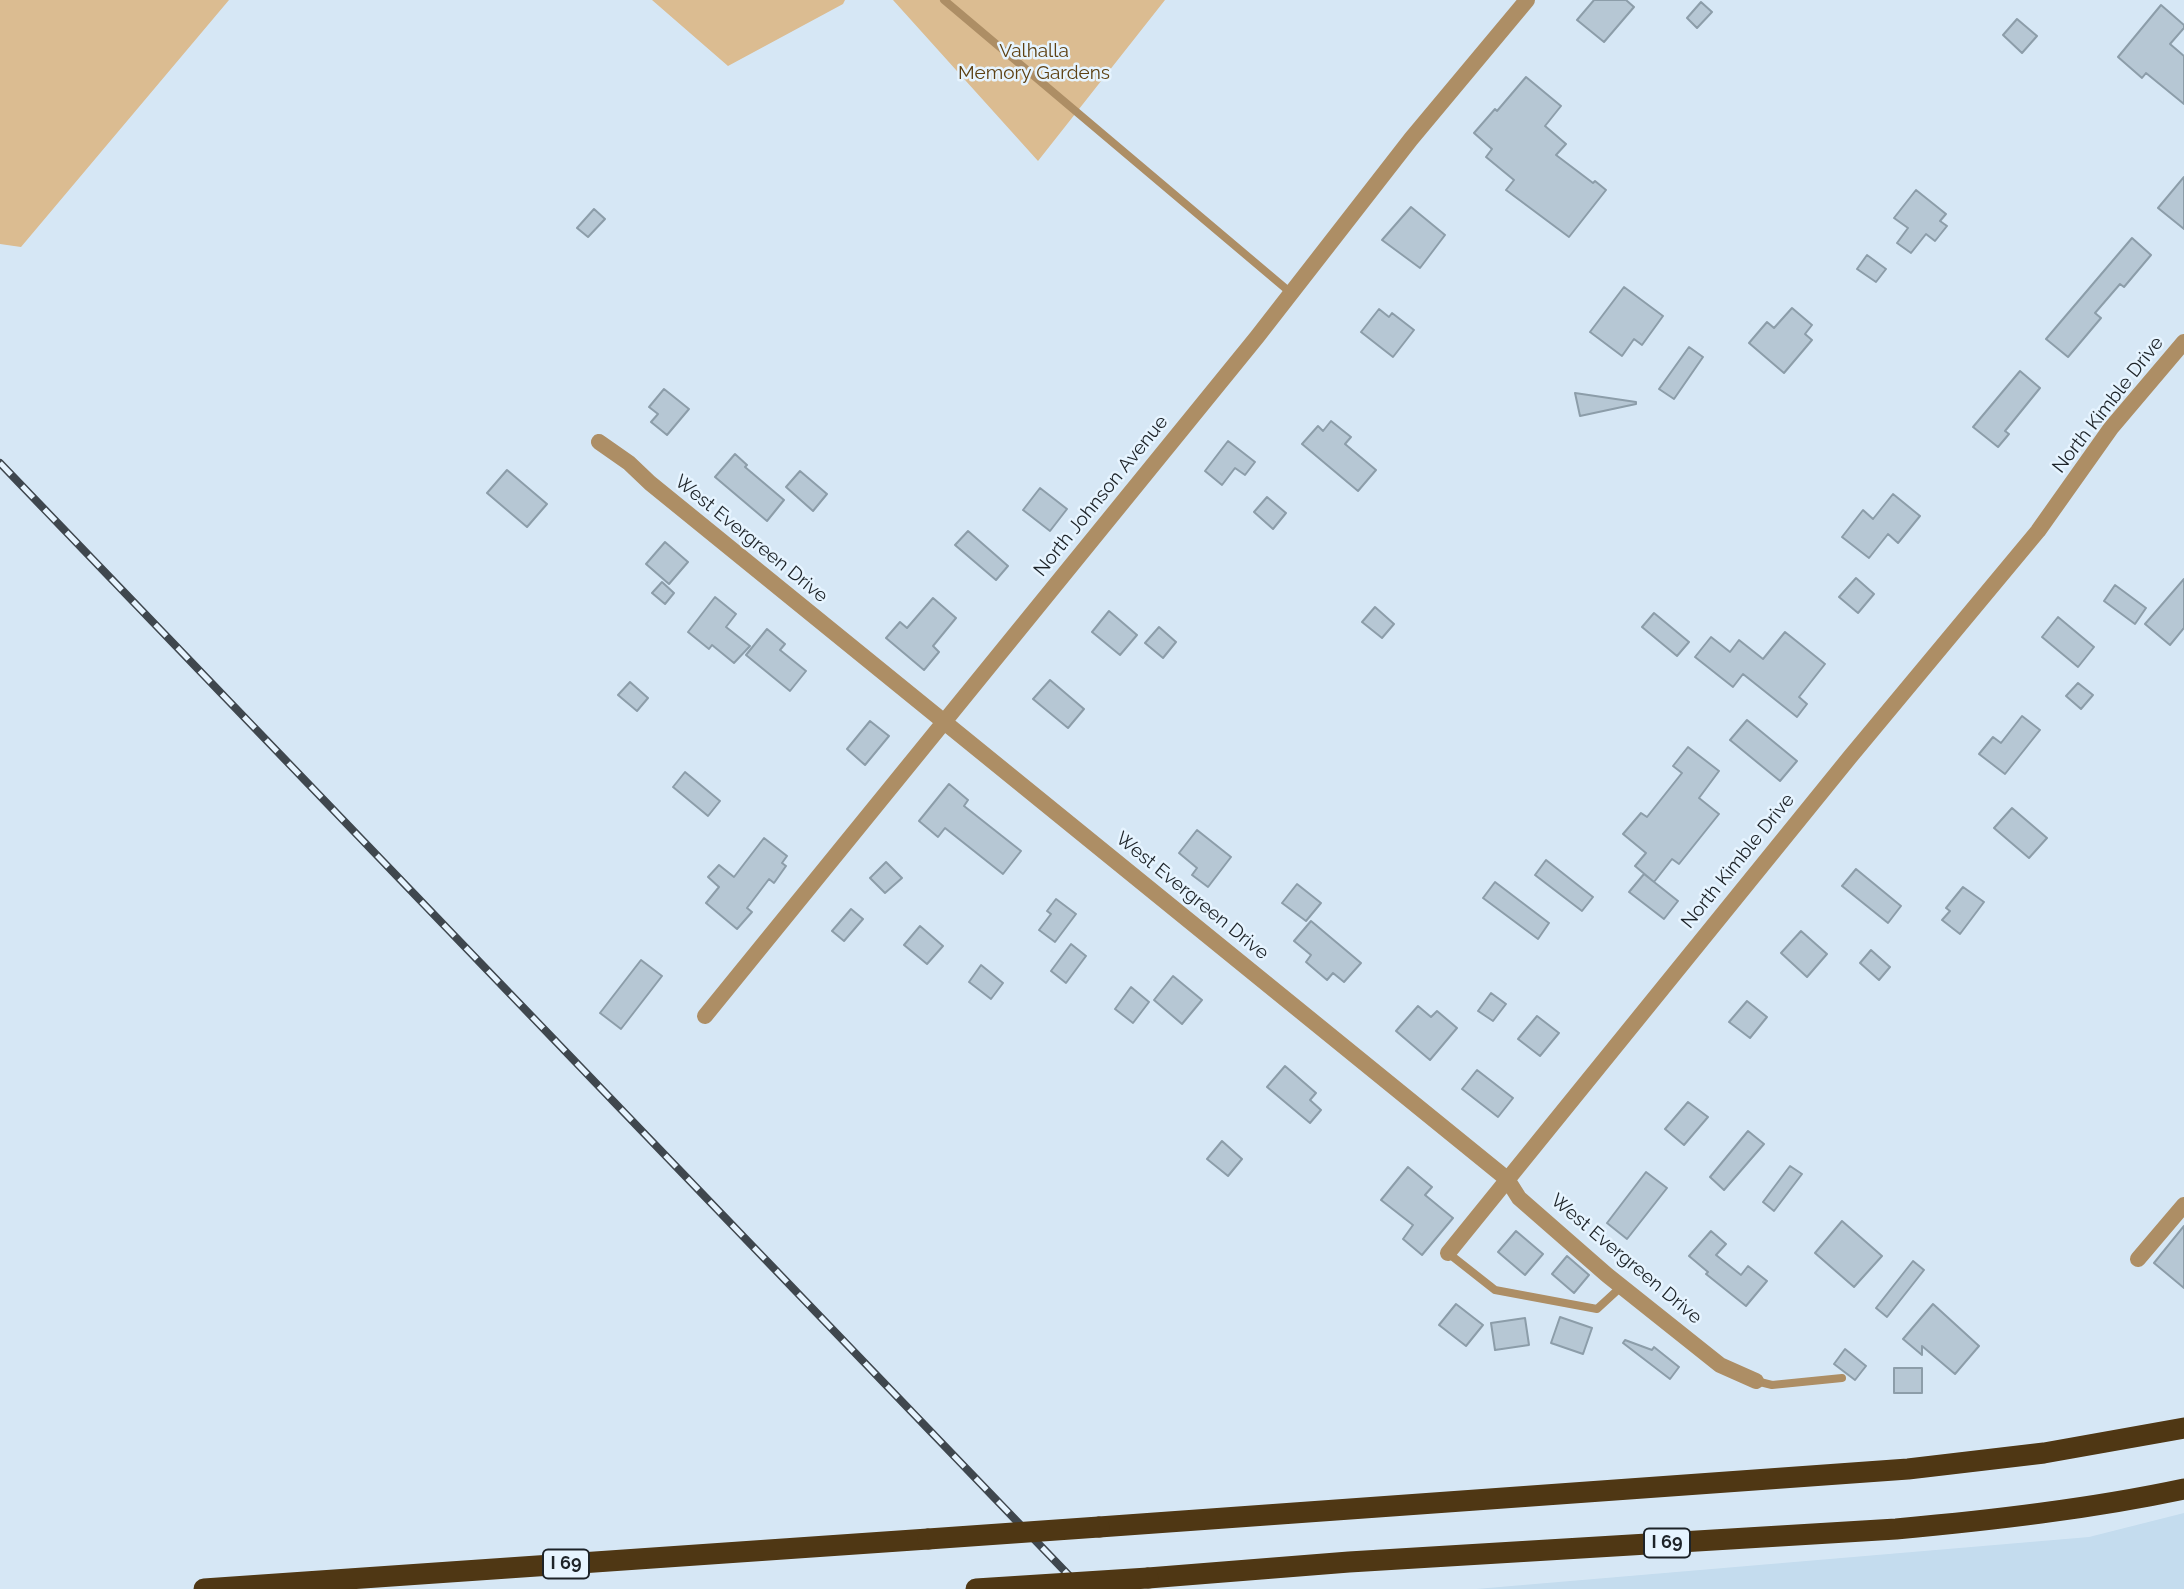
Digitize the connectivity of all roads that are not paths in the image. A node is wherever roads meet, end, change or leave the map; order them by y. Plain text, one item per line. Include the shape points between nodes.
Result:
1 (944, 0) edge
2 (1527, 0) edge
3 (1291, 293) junction
4 (2184, 342) edge
5 (599, 442) dead end
6 (944, 723) junction
7 (705, 1016) dead end
8 (1507, 1179) junction
9 (2184, 1205) edge
10 (1448, 1253) joint
11 (2138, 1259) dead end
12 (1622, 1286) junction
13 (1842, 1378) dead end
14 (1756, 1381) joint
15 (2184, 1428) edge
16 (2184, 1489) edge
17 (204, 1589) edge
18 (976, 1589) edge

1 - 3 lane
2 - 3 street, North Johnson Avenue
3 - 6 street, North Johnson Avenue
4 - 8 street, North Kimble Drive via 2111,428 2038,531
5 - 6 street, West Evergreen Drive
6 - 7 street, North Johnson Avenue
6 - 8 street, West Evergreen Drive
8 - 10 street, North Kimble Drive
8 - 12 street, West Evergreen Drive via 1519,1198
9 - 11 street
10 - 12 lane, North Kimble Drive via 1495,1290 1597,1309
12 - 14 street, West Evergreen Drive via 1720,1365
13 - 14 lane via 1772,1385
15 - 17 highway, I 69, bridge via 2044,1453 1908,1469
16 - 18 highway, I 69, bridge via 1896,1530

